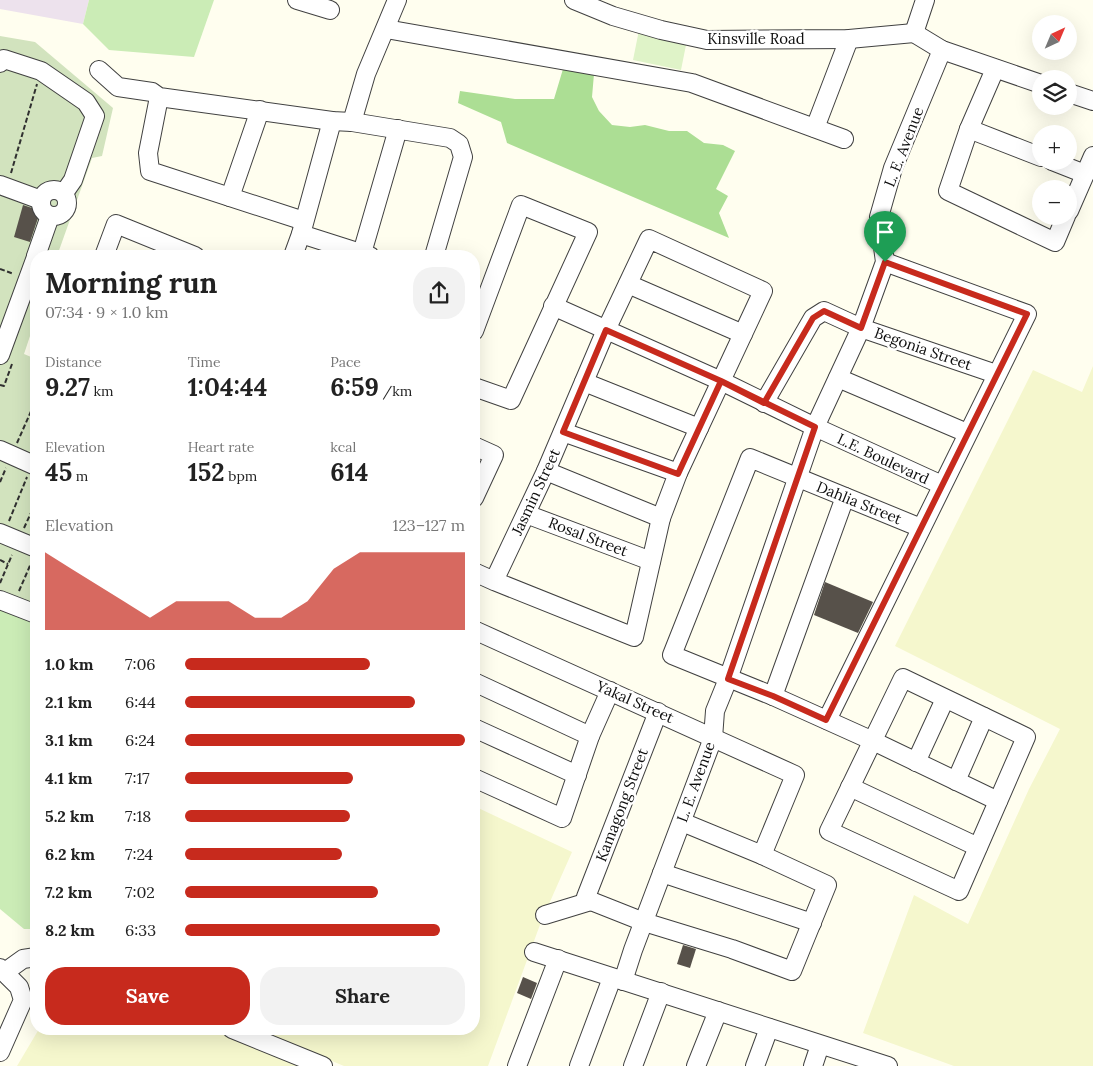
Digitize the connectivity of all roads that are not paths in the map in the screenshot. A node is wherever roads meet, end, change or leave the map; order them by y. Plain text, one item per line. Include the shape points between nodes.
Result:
1 (298, 0) edge
2 (397, 0) edge
3 (574, 0) edge
4 (925, 0) edge
5 (330, 10) dead end
6 (386, 29) junction
7 (914, 33) junction
8 (849, 39) junction
9 (942, 50) junction
10 (0, 63) edge
11 (995, 69) junction
12 (99, 70) dead end
13 (1032, 81) edge
14 (1077, 95) edge
15 (159, 97) junction
16 (1093, 100) edge
17 (260, 110) junction
18 (332, 120) junction
19 (352, 122) junction
20 (815, 128) junction
21 (398, 129) junction
22 (969, 129) junction
23 (844, 139) dead end
24 (1032, 154) edge
25 (1093, 156) edge
26 (1075, 170) edge
27 (1085, 174) junction
28 (3, 186) edge
29 (1077, 192) edge
30 (64, 193) junction
31 (230, 197) junction
32 (41, 200) junction
33 (50, 216) junction
34 (1062, 225) edge
35 (302, 228) junction
36 (38, 250) edge
37 (106, 250) edge
38 (161, 250) edge
39 (295, 250) edge
40 (354, 250) edge
41 (367, 250) edge
42 (436, 250) edge
43 (885, 262) junction
44 (30, 273) edge
45 (628, 284) junction
46 (553, 306) junction
47 (480, 315) edge
48 (861, 328) junction
49 (606, 330) junction
50 (743, 334) junction
51 (0, 355) edge
52 (996, 374) junction
53 (838, 378) junction
54 (721, 381) junction
55 (584, 382) junction
56 (480, 389) edge
57 (764, 403) junction
58 (815, 427) junction
59 (699, 428) junction
60 (563, 432) junction
61 (967, 433) junction
62 (480, 449) edge
63 (0, 450) edge
64 (30, 464) edge
65 (546, 471) junction
66 (678, 474) junction
67 (797, 478) junction
68 (480, 484) edge
69 (942, 485) junction
70 (845, 497) junction
71 (526, 514) junction
72 (661, 518) junction
73 (921, 528) junction
74 (2, 534) edge
75 (30, 552) edge
76 (651, 561) junction
77 (480, 575) edge
78 (494, 581) junction
79 (8, 598) edge
80 (30, 611) edge
81 (480, 633) edge
82 (728, 679) junction
83 (480, 685) edge
84 (610, 691) junction
85 (773, 696) junction
86 (945, 699) junction
87 (658, 712) junction
88 (984, 717) junction
89 (826, 720) junction
90 (480, 731) edge
91 (590, 736) junction
92 (713, 738) junction
93 (873, 741) junction
94 (916, 762) junction
95 (577, 775) junction
96 (480, 781) edge
97 (956, 781) junction
98 (850, 787) junction
99 (998, 801) junction
100 (682, 822) junction
101 (978, 847) junction
102 (762, 855) junction
103 (662, 873) junction
104 (589, 899) junction
105 (545, 916) dead end
106 (644, 922) junction
107 (812, 923) junction
108 (534, 952) dead end
109 (30, 958) edge
110 (558, 959) junction
111 (2, 970) edge
112 (618, 979) junction
113 (661, 992) junction
114 (718, 1011) junction
115 (769, 1028) junction
116 (247, 1035) edge
117 (820, 1045) junction
118 (0, 1052) edge
119 (323, 1066) edge
120 (517, 1066) edge
121 (579, 1066) edge
122 (633, 1066) edge
123 (696, 1066) edge
124 (755, 1066) edge
125 (813, 1066) edge
126 (888, 1066) edge

1 - 5 street
2 - 6 street
3 - 8 street, Kinsville Road via 613,16 707,40
4 - 7 street
6 - 19 street via 366,74
6 - 20 street via 692,83
7 - 8 street, Kinsville Road
7 - 9 street
8 - 20 street
9 - 11 street
9 - 43 street, L. E. Avenue via 893,168 879,218
10 - 30 street via 4,60 41,72 86,102 95,116 73,180
11 - 13 street
11 - 22 street
12 - 15 street via 118,87 152,92
14 - 16 street
15 - 17 street
15 - 31 street via 148,153 150,171
17 - 18 street
17 - 31 street
18 - 19 street
18 - 35 street
19 - 21 street
20 - 23 street
21 - 41 street
21 - 42 street via 450,138 459,144 463,157
22 - 24 street
22 - 34 street via 948,191 1055,242
25 - 27 street
26 - 27 street
27 - 29 street
28 - 32 street
30 - 32 street via 50,190
30 - 33 street via 68,206 64,213
31 - 35 street
32 - 33 street via 41,207
33 - 36 street
35 - 39 street
35 - 40 street
37 - 38 street via 116,224
43 - 48 street, L. E. Avenue
43 - 52 street via 1027,314
44 - 51 street
45 - 49 street, Jasmin Street
45 - 50 street
45 - 50 street, Jasmin Street via 650,239 764,290
46 - 47 street via 588,232 521,205
46 - 49 street, L.E. Boulevard
46 - 56 street via 511,400
48 - 52 street, Begonia Street
48 - 53 street, L. E. Avenue
48 - 57 street, Begonia Street via 824,311 813,318
49 - 54 street, L.E. Boulevard
49 - 55 street, Jasmin Street
50 - 54 street
52 - 61 street
53 - 58 street, L. E. Avenue
53 - 61 street
54 - 57 street, L.E. Boulevard
54 - 59 street
55 - 59 street
55 - 60 street, Jasmin Street
57 - 58 street, L.E. Boulevard
58 - 67 street, L. E. Avenue
58 - 69 street, L.E. Boulevard
59 - 66 street
60 - 65 street, Jasmin Street
60 - 66 street
61 - 69 street
62 - 68 street via 494,455
63 - 64 street
65 - 71 street, Jasmin Street
65 - 72 street
66 - 72 street
67 - 70 street, Dahlia Street
67 - 82 street, L. E. Avenue
67 - 82 street, Dahlia Street via 750,458 672,655
69 - 73 street
70 - 73 street, Dahlia Street
70 - 85 street
71 - 76 street, Rosal Street
71 - 78 street, Jasmin Street
72 - 76 street
73 - 89 street
74 - 75 street
76 - 78 street via 634,637
77 - 78 street
79 - 80 street
81 - 84 street, Yakal Street
82 - 85 street
82 - 92 street, L. E. Avenue via 715,711
83 - 91 street
84 - 87 street, Yakal Street
84 - 91 street
85 - 89 street
86 - 88 street
86 - 93 street via 902,678
86 - 94 street
87 - 92 street, Yakal Street
87 - 104 street, Kamagong Street
88 - 97 street
88 - 99 street via 1026,737
89 - 93 street
90 - 95 street
91 - 95 street
92 - 100 street, L. E. Avenue
92 - 102 street, Yakal Street via 795,776
93 - 94 street
93 - 98 street
94 - 97 street
95 - 96 street via 562,818
97 - 99 street
98 - 101 street
98 - 101 street via 829,831 959,891
99 - 101 street
100 - 102 street
100 - 103 street, L. E. Avenue
102 - 107 street via 827,885
103 - 106 street, L. E. Avenue
103 - 107 street
104 - 105 street
104 - 106 street
106 - 107 street via 792,971
106 - 112 street, L. E. Avenue
108 - 110 street
109 - 111 street
110 - 112 street
110 - 120 street
111 - 118 street via 19,986 23,1000
112 - 113 street
112 - 121 street, L. E. Avenue
113 - 114 street
113 - 122 street
114 - 115 street
114 - 123 street
115 - 117 street
115 - 124 street
116 - 119 street
117 - 125 street
117 - 126 street

